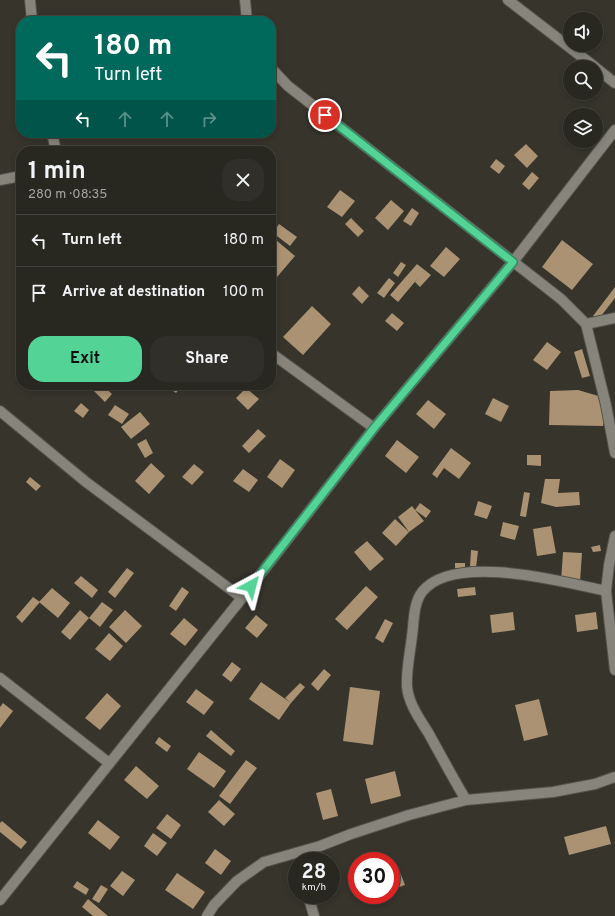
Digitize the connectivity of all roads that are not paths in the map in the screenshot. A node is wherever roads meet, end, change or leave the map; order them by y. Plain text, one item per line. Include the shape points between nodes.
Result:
1 (30, 0) edge
2 (245, 0) edge
3 (508, 0) edge
4 (32, 16) edge
5 (247, 16) edge
6 (586, 60) edge
7 (276, 73) edge
8 (603, 73) edge
9 (615, 83) edge
10 (615, 130) edge
11 (16, 177) edge
12 (0, 180) edge
13 (513, 262) junction
14 (615, 318) edge
15 (586, 324) junction
16 (276, 357) edge
17 (0, 411) edge
18 (374, 428) junction
19 (615, 453) edge
20 (615, 536) edge
21 (606, 591) junction
22 (242, 598) junction
23 (611, 613) edge
24 (613, 636) edge
25 (615, 670) edge
26 (0, 678) edge
27 (109, 764) junction
28 (615, 777) edge
29 (466, 800) junction
30 (310, 852) edge
31 (288, 856) edge
32 (0, 900) edge
33 (311, 904) edge
34 (206, 916) edge
35 (314, 916) edge

1 - 4 street
2 - 5 street
3 - 6 street
7 - 13 street via 288,86
8 - 9 street
10 - 13 street
11 - 12 street
13 - 15 street via 561,299
13 - 18 street
14 - 15 street
15 - 19 street
16 - 18 street
17 - 22 street via 86,482
18 - 22 street
20 - 21 street
21 - 23 street
21 - 29 street via 517,573 476,572 448,576 432,582 421,593 416,605 407,667 407,689 414,710
22 - 27 street
23 - 24 street
24 - 25 street
26 - 27 street
27 - 32 street
28 - 29 street via 595,784 553,792
29 - 30 street via 409,815
31 - 34 street via 264,862 237,881
33 - 35 street

